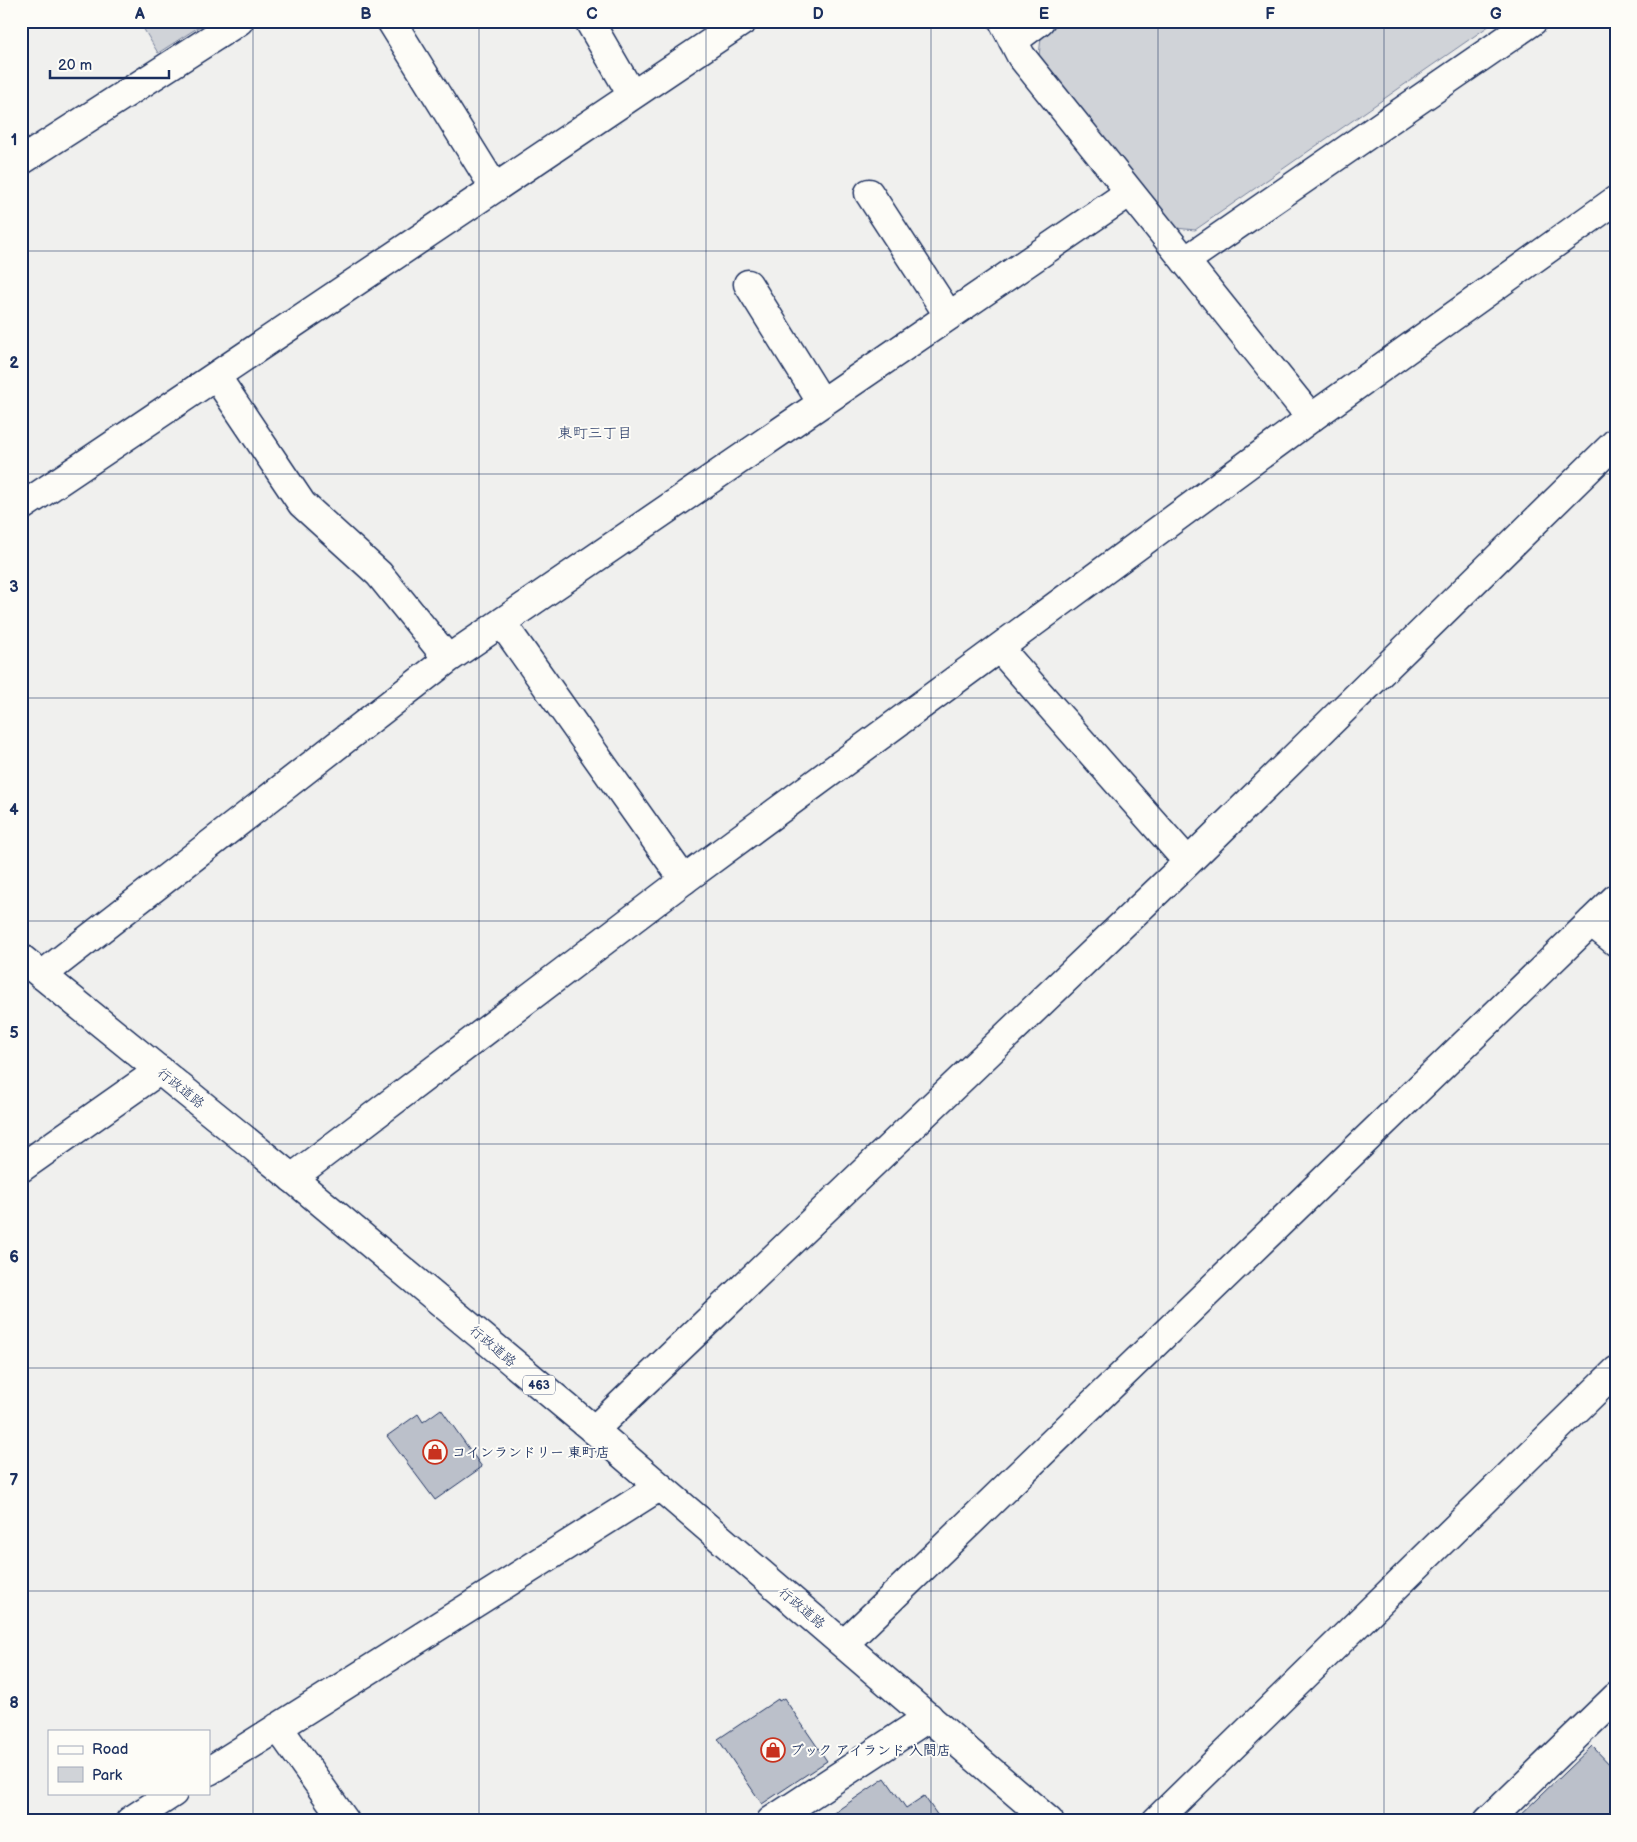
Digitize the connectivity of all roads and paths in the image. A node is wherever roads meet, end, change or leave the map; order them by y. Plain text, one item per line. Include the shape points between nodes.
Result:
1 (239, 21) edge
2 (391, 21) edge
3 (589, 21) edge
4 (743, 21) edge
5 (1040, 21) edge
6 (1533, 21) edge
7 (1008, 31) edge
8 (632, 95) junction
9 (21, 161) edge
10 (494, 187) junction
11 (1130, 192) junction
12 (869, 193) dead end
13 (1616, 200) edge
14 (1185, 261) junction
15 (748, 284) dead end
16 (949, 316) junction
17 (216, 376) junction
18 (822, 403) junction
19 (1311, 418) junction
20 (1616, 442) edge
21 (21, 508) edge
22 (502, 622) junction
23 (1000, 649) junction
24 (448, 659) junction
25 (1188, 862) junction
26 (684, 880) junction
27 (1616, 898) edge
28 (1591, 922) junction
29 (1616, 942) edge
30 (21, 958) edge
31 (42, 975) junction
32 (160, 1070) junction
33 (21, 1168) edge
34 (292, 1178) junction
35 (1616, 1371) edge
36 (594, 1430) junction
37 (659, 1487) junction
38 (844, 1644) junction
39 (1616, 1697) edge
40 (929, 1717) junction
41 (278, 1727) junction
42 (210, 1770) edge
43 (171, 1794) edge
44 (130, 1821) edge
45 (345, 1821) edge
46 (771, 1821) edge
47 (1049, 1821) edge
48 (1156, 1821) edge
49 (1488, 1821) edge

1 - 9 main road
2 - 10 main road
3 - 8 main road
4 - 8 main road
5 - 7 main road
6 - 14 main road
7 - 11 main road via 1021,56
8 - 10 main road
10 - 17 main road
11 - 14 main road
11 - 16 main road
12 - 16 main road
13 - 19 main road
14 - 19 main road
15 - 18 main road
16 - 18 main road
17 - 21 main road
17 - 24 main road via 302,504 378,574
18 - 22 main road
19 - 23 main road
20 - 25 main road
22 - 24 main road
22 - 26 main road
23 - 25 main road
23 - 26 main road
24 - 31 main road
25 - 36 main road
26 - 34 main road
27 - 28 main road
28 - 29 main road
28 - 38 main road
30 - 31 main road, 行政道路 / 463
31 - 32 main road, 行政道路 / 463
32 - 33 main road
32 - 34 main road, 行政道路 / 463
34 - 36 main road, 行政道路 / 463
35 - 48 main road
36 - 37 main road, 行政道路 / 463
37 - 38 main road, 行政道路 / 463
37 - 41 main road
38 - 40 main road, 行政道路 / 463
39 - 49 main road
40 - 46 main road
40 - 47 main road, 行政道路 / 463
41 - 42 main road
41 - 45 main road
43 - 44 main road

